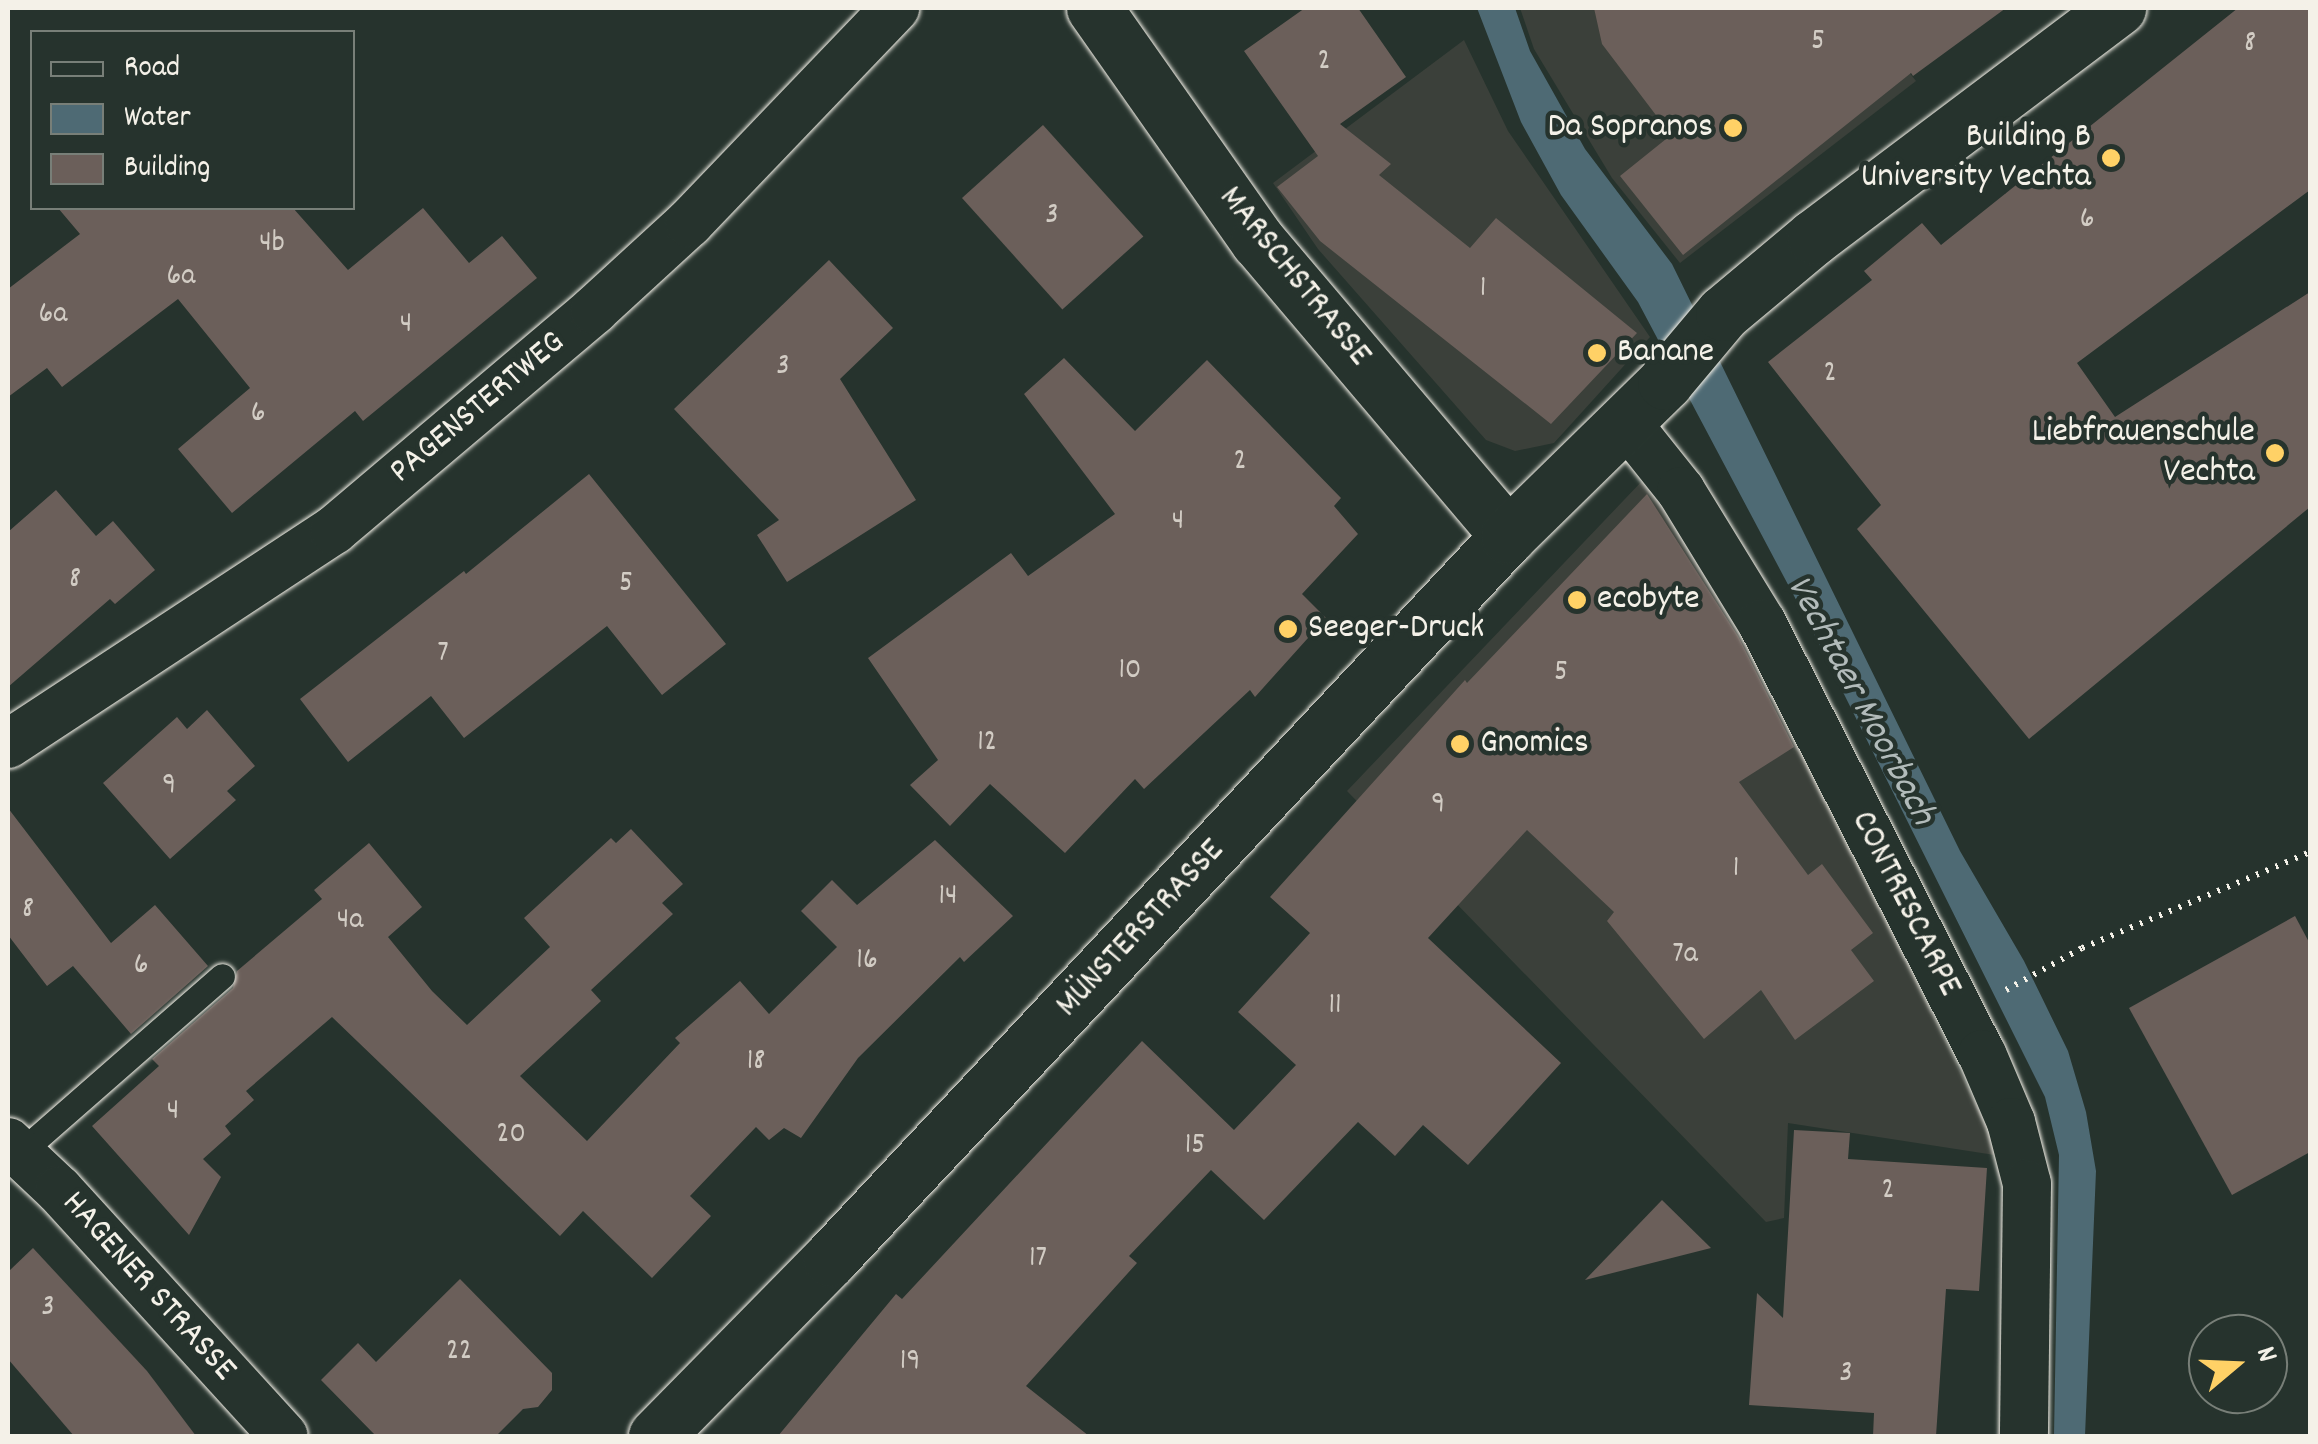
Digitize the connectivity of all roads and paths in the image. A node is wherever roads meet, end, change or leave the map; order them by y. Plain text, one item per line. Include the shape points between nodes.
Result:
1 (895, 8) edge
2 (1094, 8) edge
3 (2118, 8) edge
4 (1626, 422) junction
5 (1508, 536) junction
6 (8, 744) edge
7 (2310, 852) edge
8 (222, 976) dead end
9 (2002, 992) dead end
10 (14, 1147) edge
11 (284, 1436) edge
12 (656, 1436) edge
13 (2024, 1436) edge

1 - 6 street, PAGENSTERTWEG via 689,222 349,518
2 - 5 street, MARSCHSTRASSE via 1258,241
3 - 4 street, MÜNSTERSTRASSE via 1814,237 1724,313
4 - 5 street, MÜNSTERSTRASSE
4 - 13 street, CONTRESCARPE via 1681,491 1762,622 2011,1122 2028,1184
5 - 12 street, MÜNSTERSTRASSE
7 - 9 path via 2082,948
8 - 10 lane
10 - 11 street, HAGENER STRASSE

